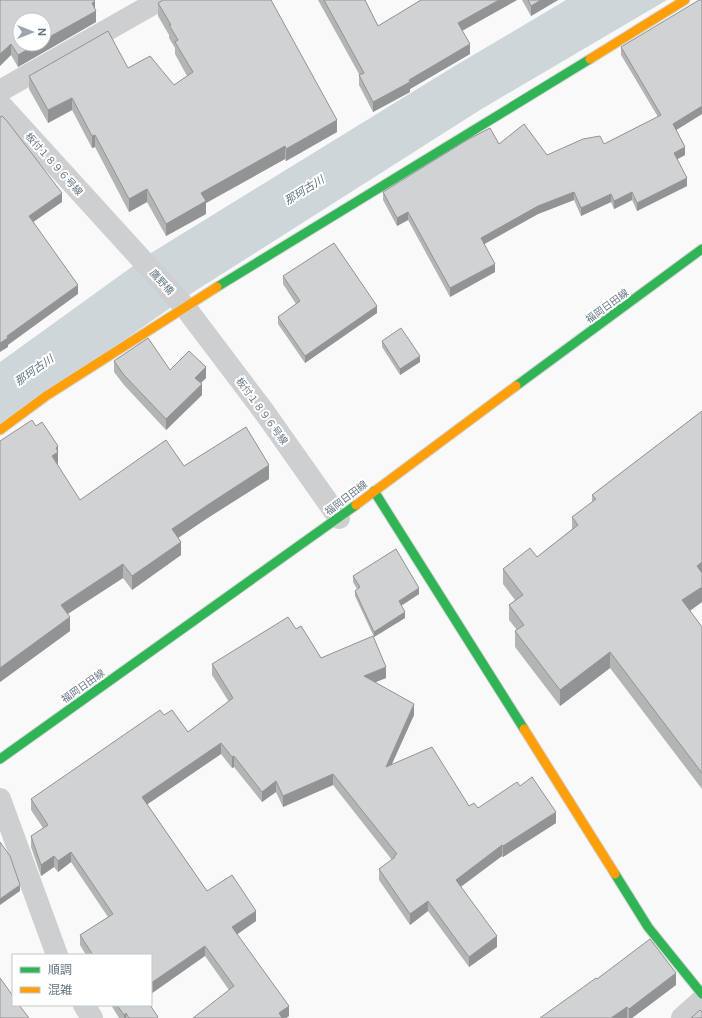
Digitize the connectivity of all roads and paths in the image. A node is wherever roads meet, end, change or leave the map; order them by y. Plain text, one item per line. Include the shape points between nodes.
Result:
1 (160, 0) edge
2 (685, 0) edge
3 (0, 91) edge
4 (0, 104) edge
5 (702, 250) edge
6 (141, 259) joint
7 (184, 306) junction
8 (0, 430) edge
9 (374, 491) junction
10 (339, 518) junction
11 (0, 759) edge
12 (0, 799) edge
13 (57, 954) edge
14 (702, 994) edge
15 (702, 1000) edge
16 (85, 1006) edge
17 (92, 1018) edge
18 (682, 1018) edge

1 - 3 street
2 - 7 street
4 - 6 street, 板付１８９６号線
5 - 9 street, 福岡日田線
6 - 7 street, 鷹野橋
7 - 8 street via 46,396
7 - 10 street, 板付１８９６号線
9 - 10 street, 福岡日田線
9 - 14 street via 648,927
10 - 11 street, 福岡日田線
12 - 13 street
15 - 18 street
16 - 17 street

